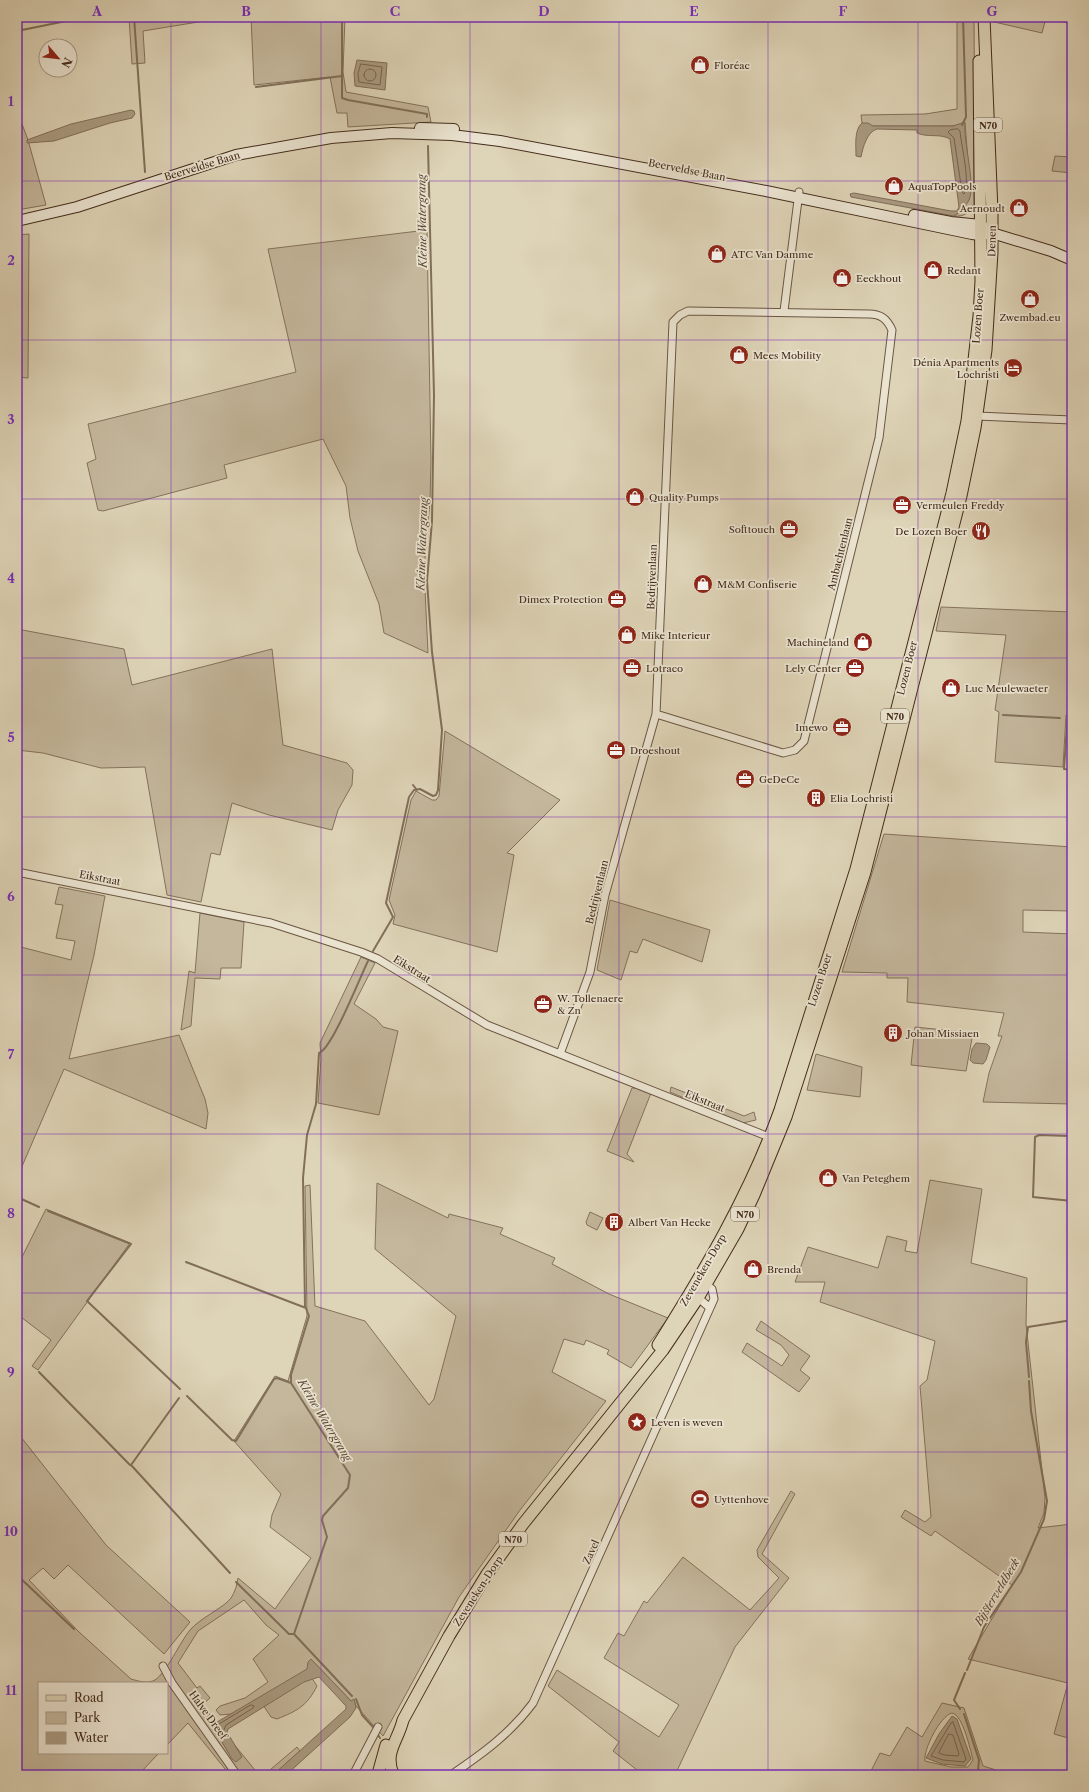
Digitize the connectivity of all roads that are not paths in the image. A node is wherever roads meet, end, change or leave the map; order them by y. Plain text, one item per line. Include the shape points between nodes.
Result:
1 (980, 17) edge
2 (984, 17) edge
3 (799, 196) junction
4 (17, 221) edge
5 (980, 230) junction
6 (992, 233) junction
7 (1072, 260) edge
8 (784, 311) junction
9 (977, 416) junction
10 (1072, 420) edge
11 (656, 714) junction
12 (17, 872) edge
13 (560, 1054) junction
14 (774, 1139) junction
15 (703, 1281) junction
16 (695, 1295) junction
17 (710, 1308) junction
18 (163, 1666) dead end
19 (403, 1720) junction
20 (378, 1727) dead end
21 (237, 1775) edge
22 (352, 1775) edge
23 (377, 1775) edge
24 (394, 1775) edge
25 (451, 1775) edge

1 - 5 main road, Denen / N70
2 - 6 main road, Denen / N70
3 - 4 main road, Beerveldse Baan via 493,140 452,135 392,133 331,138 236,155 82,205
3 - 5 main road, Beerveldse Baan via 951,222
3 - 8 street
5 - 6 main road
5 - 14 main road, Lozen Boer / N70 via 979,309 974,367 967,421 952,493 856,869
6 - 7 main road
6 - 9 main road, Denen / N70 via 990,307
8 - 11 street, Bedrijvenlaan via 688,311 673,322
8 - 11 street, Ambachtenlaan via 877,314 889,323 892,330 879,438 804,741 795,750 783,753
9 - 10 street
9 - 14 main road, Lozen Boer / N70 via 961,496 865,872
11 - 13 street, Bedrijvenlaan via 605,895 590,972
12 - 13 street, Eikstraat via 264,921 362,952 378,959 487,1025
13 - 14 street, Eikstraat
14 - 15 main road, Zeveneken-Dorp / N70
15 - 16 main road, Zeveneken-Dorp / N70
15 - 17 street, Zavel via 714,1293
16 - 17 street
16 - 19 main road, Zeveneken-Dorp / N70 via 646,1363 640,1377 523,1524 487,1574 449,1636
17 - 25 street, Zavel via 533,1703 512,1730
18 - 21 street, Halve Dreef via 172,1683
19 - 23 main road, Zeveneken-Dorp / N70 via 396,1726 383,1749
19 - 24 main road, Zeveneken-Dorp / N70 via 389,1755
20 - 22 street
23 - 24 main road, Zeveneken-Dorp

